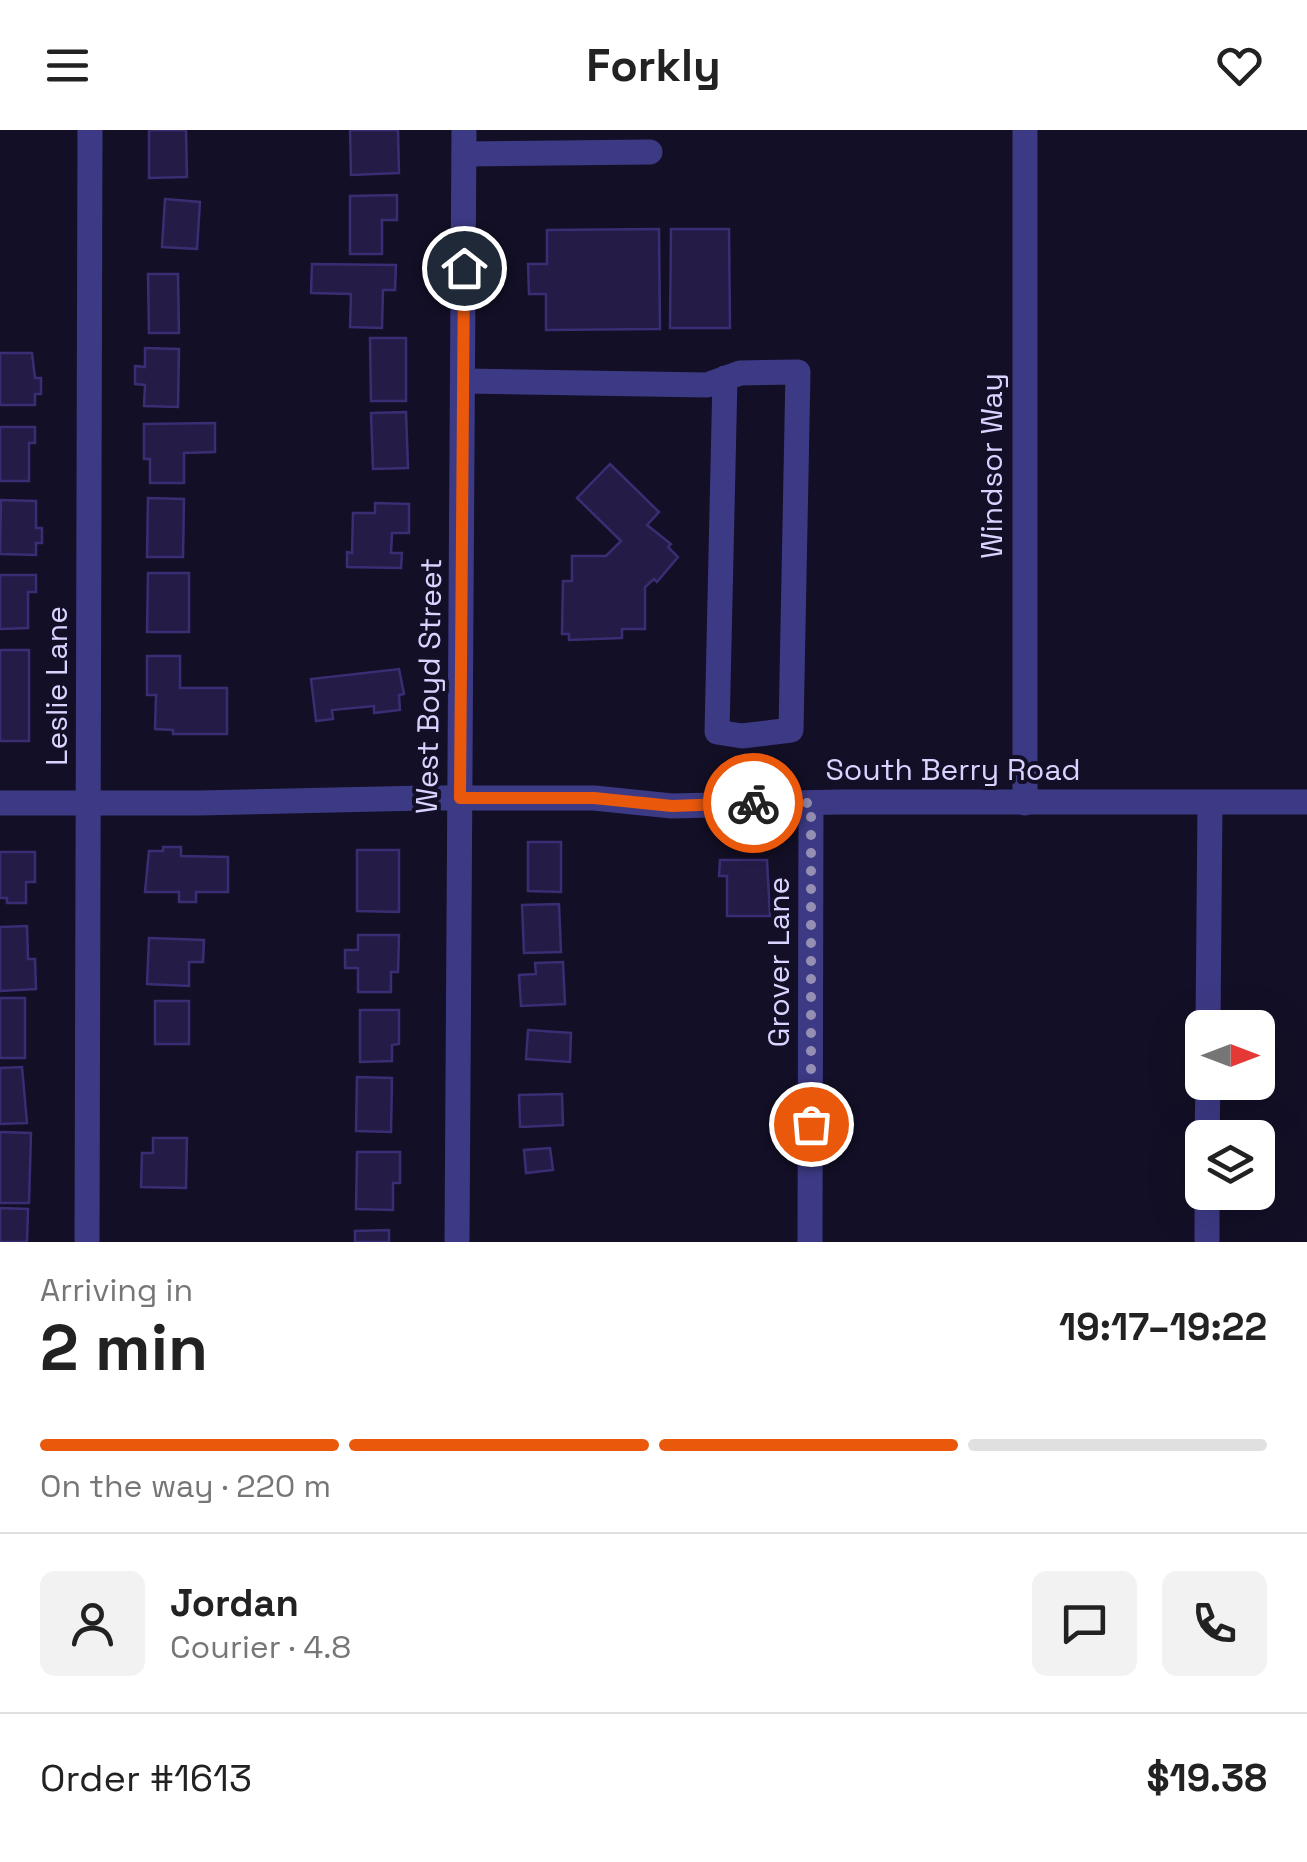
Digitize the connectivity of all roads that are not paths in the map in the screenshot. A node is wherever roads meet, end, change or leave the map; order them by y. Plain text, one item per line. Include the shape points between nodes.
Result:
1 (90, 130) edge
2 (1024, 130) edge
3 (464, 142) edge
4 (650, 152) dead end
5 (725, 378) junction
6 (465, 381) junction
7 (460, 798) junction
8 (1307, 802) edge
9 (0, 803) edge
10 (89, 803) junction
11 (811, 803) junction
12 (1025, 803) junction
13 (1210, 803) junction
14 (1208, 1010) edge
15 (1207, 1210) edge
16 (87, 1242) edge
17 (456, 1242) edge
18 (810, 1242) edge
19 (1207, 1242) edge

1 - 10 street, Leslie Lane
2 - 12 street, Windsor Way
3 - 4 street
3 - 6 street, West Boyd Street
5 - 5 street via 798,372 791,730 742,736 717,732
5 - 6 street via 707,385
6 - 7 street, West Boyd Street
7 - 10 street, South Berry Road
7 - 11 street, South Berry Road
7 - 17 street, West Boyd Street
8 - 13 street, South Berry Road
9 - 10 street, South Berry Road
10 - 16 street, Leslie Lane
11 - 12 street, South Berry Road
11 - 18 street, Grover Lane
12 - 13 street, South Berry Road
13 - 14 street
15 - 19 street

